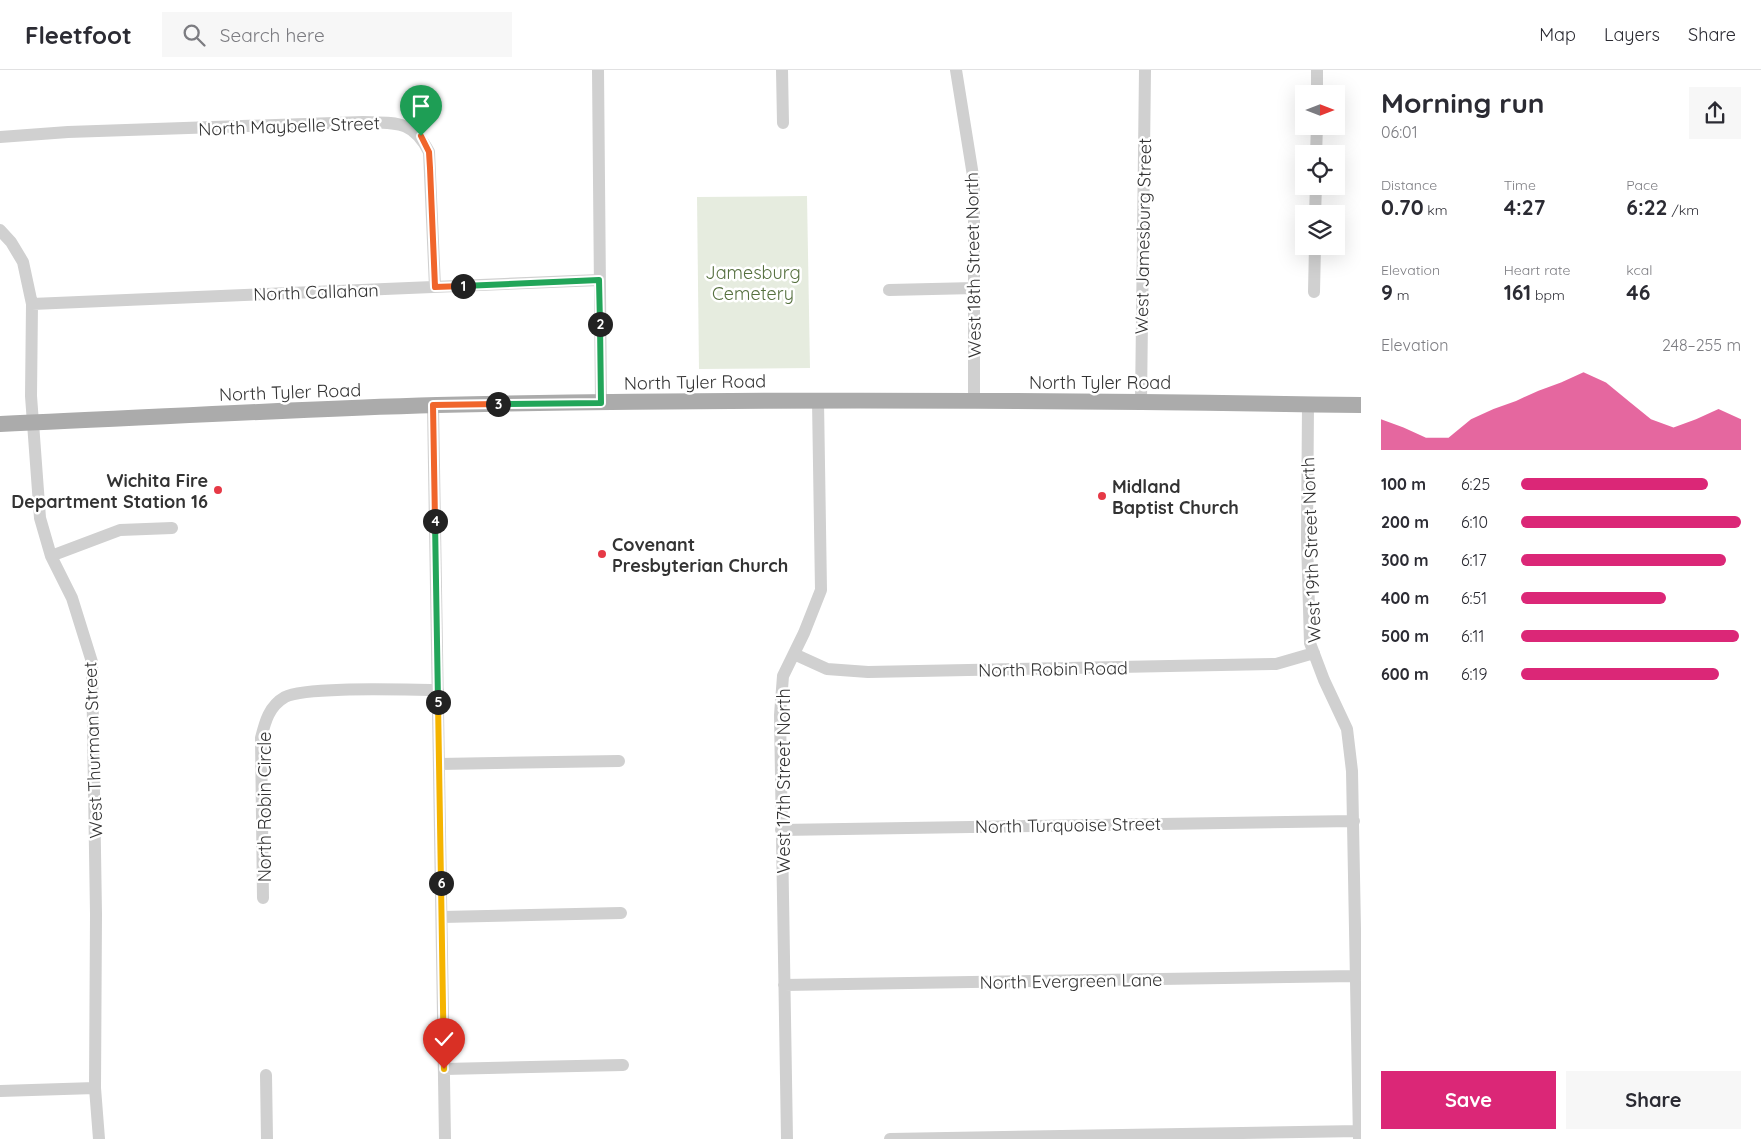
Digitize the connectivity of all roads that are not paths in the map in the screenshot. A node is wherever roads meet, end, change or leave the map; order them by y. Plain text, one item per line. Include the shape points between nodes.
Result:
1 (598, 70) edge
2 (782, 70) edge
3 (956, 70) edge
4 (1145, 70) edge
5 (1317, 70) edge
6 (1317, 85) edge
7 (783, 123) dead end
8 (0, 137) edge
9 (0, 230) edge
10 (1315, 255) edge
11 (599, 280) junction
12 (435, 287) junction
13 (975, 288) junction
14 (889, 290) dead end
15 (1314, 292) dead end
16 (32, 304) junction
17 (818, 401) junction
18 (974, 401) junction
19 (1141, 402) junction
20 (601, 403) junction
21 (1308, 404) junction
22 (433, 405) junction
23 (1361, 405) edge
24 (33, 422) junction
25 (0, 424) edge
26 (172, 528) dead end
27 (51, 556) junction
28 (1314, 653) junction
29 (794, 654) junction
30 (438, 690) junction
31 (619, 761) dead end
32 (439, 764) junction
33 (1354, 821) junction
34 (782, 830) junction
35 (264, 898) dead end
36 (621, 913) dead end
37 (442, 917) junction
38 (1357, 976) junction
39 (784, 985) junction
40 (623, 1065) dead end
41 (444, 1069) junction
42 (266, 1075) dead end
43 (95, 1088) junction
44 (0, 1091) edge
45 (1359, 1135) edge
46 (99, 1139) edge
47 (267, 1139) edge
48 (445, 1139) edge
49 (787, 1139) edge
50 (890, 1139) edge

1 - 11 street
2 - 7 street
3 - 13 street, West 18th Street North via 974,182
4 - 19 street, West Jamesburg Street
5 - 6 street
8 - 12 street, North Maybelle Street via 363,122 408,126 421,136 429,152
9 - 16 street, West Thurman Street via 23,262
10 - 15 street
11 - 12 street, North Callahan
11 - 20 street
12 - 16 street, North Callahan
13 - 14 street
13 - 18 street, West 18th Street North
16 - 24 street, West Thurman Street
17 - 18 main road, North Tyler Road
17 - 20 main road, North Tyler Road
17 - 29 street, West 17th Street North via 821,590
18 - 19 main road, North Tyler Road
19 - 21 main road, North Tyler Road
20 - 22 main road, North Tyler Road
21 - 23 main road, North Tyler Road
21 - 28 street, West 19th Street North via 1307,540 1310,643
22 - 24 main road, North Tyler Road
22 - 30 street
24 - 25 main road, North Tyler Road
24 - 27 street, West Thurman Street via 40,518
26 - 27 street via 120,530
27 - 43 street, West Thurman Street via 72,598 92,662
28 - 29 street, North Robin Road via 1276,664 868,672 827,669
28 - 33 street, West 19th Street North via 1347,729
29 - 34 street, West 17th Street North via 783,676 780,715
30 - 32 street
30 - 35 street, North Robin Circle via 312,692 285,697 266,716 261,738
31 - 32 street
32 - 37 street
33 - 34 street, North Turquoise Street
33 - 38 street, West 19th Street North
34 - 39 street, West 17th Street North
36 - 37 street
37 - 41 street
38 - 39 street, North Evergreen Lane
38 - 45 street, West 19th Street North
39 - 49 street, West 17th Street North
40 - 41 street
41 - 48 street
42 - 47 street
43 - 44 street
43 - 46 street, West Thurman Street
45 - 50 street

